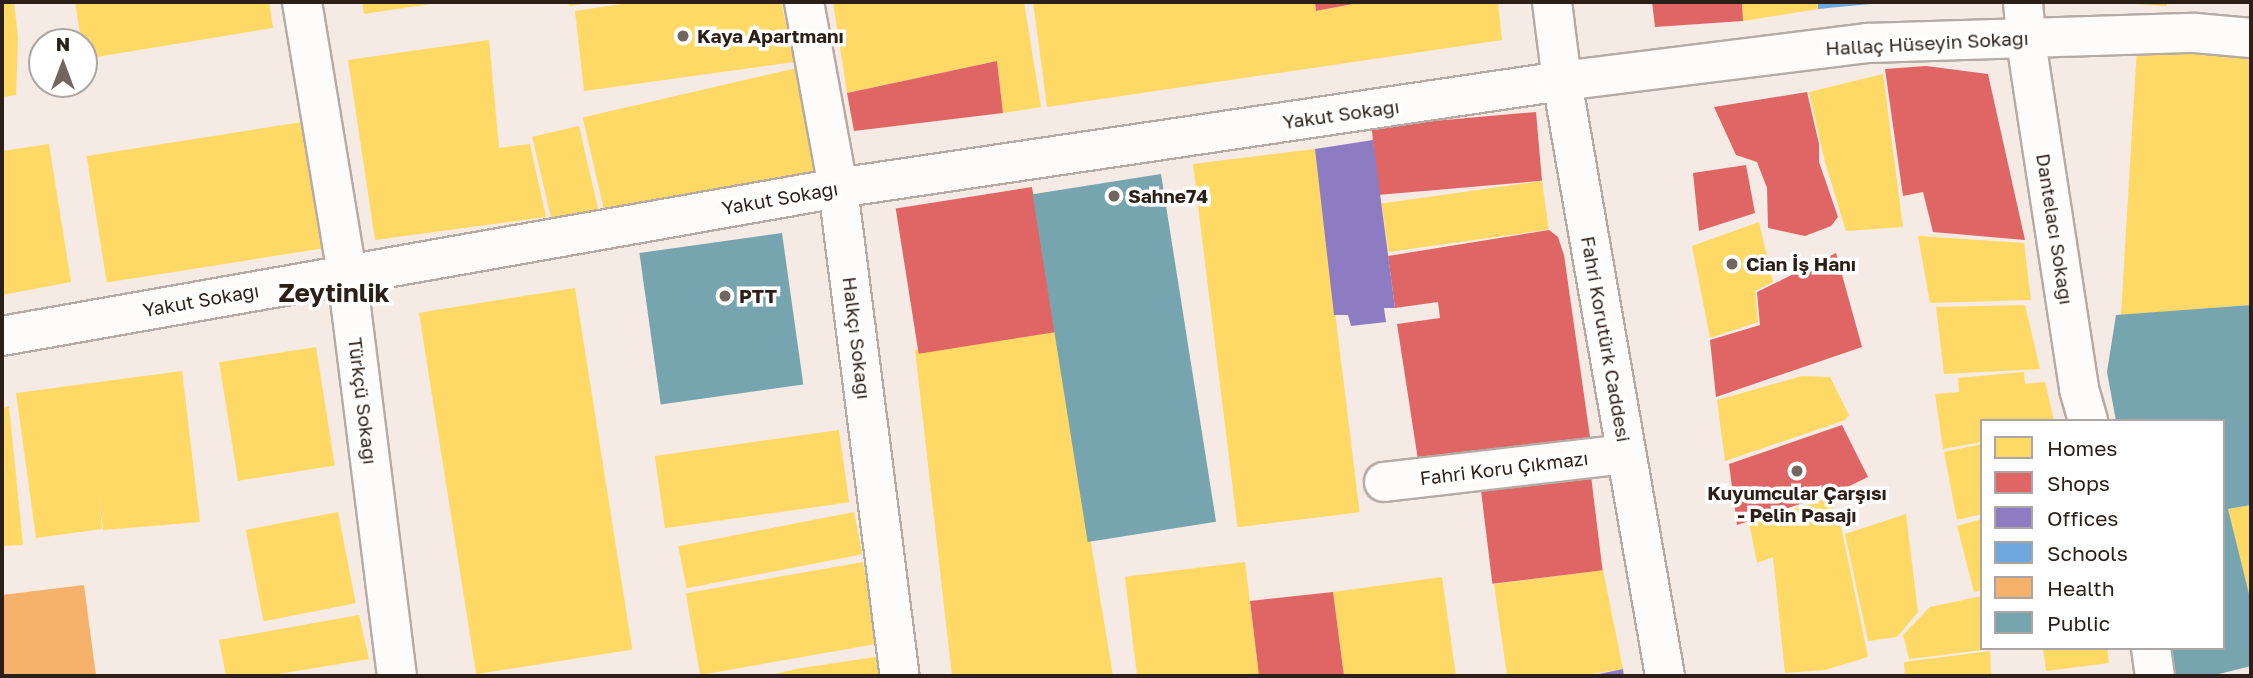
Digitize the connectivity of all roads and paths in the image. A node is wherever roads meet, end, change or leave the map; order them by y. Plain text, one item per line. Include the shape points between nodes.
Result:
1 (302, 2) edge
2 (804, 2) edge
3 (1552, 2) edge
4 (2024, 19) edge
5 (2251, 38) edge
6 (1562, 81) junction
7 (838, 188) junction
8 (347, 275) junction
9 (2, 336) edge
10 (2087, 419) edge
11 (1625, 454) junction
12 (1384, 482) dead end
13 (2151, 650) edge
14 (397, 676) edge
15 (900, 676) edge
16 (1665, 676) edge
17 (2155, 676) edge

1 - 8 street, Türkçü Sokağı
2 - 7 street, Halkçı Sokağı
3 - 6 street, Fahri Korutürk Caddesi
4 - 5 street, Hallaç Hüseyin Sokağı
4 - 6 street, Hallaç Hüseyin Sokağı
4 - 10 street, Dantelacı Sokağı via 2079,389
6 - 7 street, Yakut Sokağı
6 - 11 street, Fahri Korutürk Caddesi
7 - 8 street, Yakut Sokağı
7 - 15 street, Halkçı Sokağı
8 - 9 street, Yakut Sokağı
8 - 14 street, Türkçü Sokağı
11 - 12 street, Fahri Koru Çıkmazı
11 - 16 street, Fahri Korutürk Caddesi
13 - 17 street

